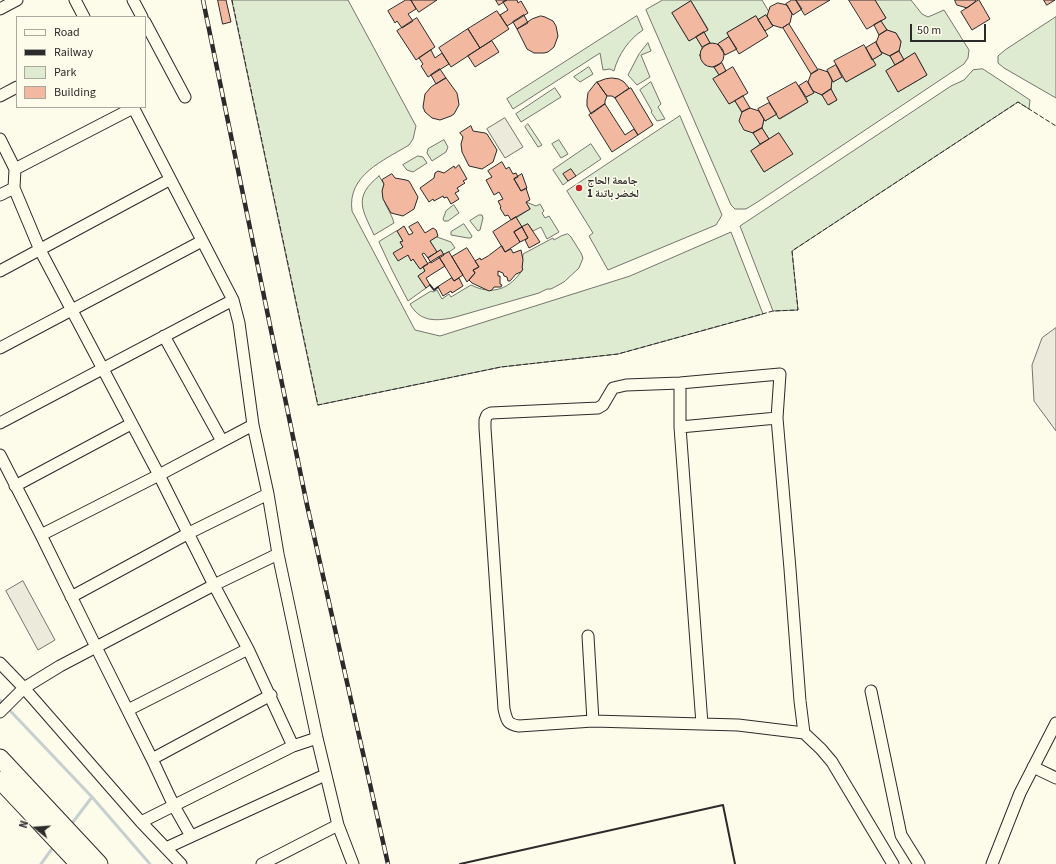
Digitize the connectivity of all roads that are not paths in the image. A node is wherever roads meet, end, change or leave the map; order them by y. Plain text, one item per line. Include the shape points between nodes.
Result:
1 (17, 0) edge
2 (75, 0) edge
3 (133, 0) edge
4 (0, 9) edge
5 (83, 16) edge
6 (141, 16) edge
7 (146, 24) edge
8 (16, 88) edge
9 (0, 96) edge
10 (185, 97) dead end
11 (133, 108) edge
12 (0, 138) edge
13 (15, 169) junction
14 (169, 180) junction
15 (14, 188) junction
16 (0, 195) edge
17 (202, 241) junction
18 (40, 250) junction
19 (0, 271) edge
20 (232, 300) junction
21 (71, 310) junction
22 (164, 336) junction
23 (0, 348) edge
24 (102, 369) junction
25 (680, 383) junction
26 (777, 418) junction
27 (0, 423) edge
28 (130, 424) junction
29 (253, 425) junction
30 (680, 426) junction
31 (222, 441) junction
32 (0, 455) edge
33 (159, 475) junction
34 (15, 486) junction
35 (268, 494) junction
36 (189, 533) junction
37 (41, 535) junction
38 (278, 554) junction
39 (214, 585) junction
40 (71, 597) junction
41 (588, 636) dead end
42 (96, 647) junction
43 (248, 649) junction
44 (0, 663) edge
45 (24, 688) junction
46 (871, 691) dead end
47 (270, 695) junction
48 (128, 710) junction
49 (0, 712) edge
50 (593, 721) junction
51 (1056, 722) edge
52 (702, 724) junction
53 (804, 733) junction
54 (317, 738) junction
55 (293, 746) junction
56 (0, 758) edge
57 (152, 759) junction
58 (1033, 766) junction
59 (325, 775) junction
60 (1056, 778) edge
61 (0, 780) edge
62 (174, 806) junction
63 (141, 822) junction
64 (338, 825) junction
65 (60, 833) junction
66 (191, 836) junction
67 (166, 848) junction
68 (79, 864) edge
69 (99, 864) edge
70 (181, 864) edge
71 (262, 864) edge
72 (353, 864) edge
73 (893, 864) edge
74 (919, 864) edge
75 (992, 864) edge

1 - 4 street
2 - 5 street
3 - 6 street
7 - 10 street
8 - 9 street
11 - 13 street
11 - 14 street
12 - 13 street
13 - 15 street
14 - 17 street
14 - 18 street
15 - 16 street
15 - 18 street
17 - 20 street
17 - 21 street
18 - 19 street
18 - 21 street
20 - 22 street
20 - 29 street via 239,323
21 - 23 street
21 - 24 street
22 - 24 street
22 - 31 street
24 - 27 street
24 - 28 street
25 - 26 street via 780,374
25 - 30 street
25 - 50 street via 626,384 613,388 603,405 598,408 491,413 485,420 497,615 507,720 519,726
26 - 30 street
26 - 53 street
28 - 33 street
28 - 34 street
29 - 31 street
29 - 35 street
30 - 52 street
31 - 33 street
32 - 34 street
33 - 36 street
33 - 37 street
34 - 37 street
35 - 36 street
35 - 38 street
36 - 39 street
36 - 40 street
37 - 40 street
38 - 39 street
38 - 54 street
39 - 42 street
39 - 43 street
40 - 42 street
41 - 50 street
42 - 45 street
42 - 48 street
43 - 47 street
43 - 48 street
44 - 45 street
45 - 49 street
45 - 63 street
46 - 74 street via 901,835
47 - 55 street
47 - 57 street
48 - 57 street
50 - 52 street
51 - 58 street
52 - 53 street via 738,725
53 - 73 street via 832,762
54 - 55 street
54 - 59 street
55 - 62 street
56 - 65 highway
57 - 62 street
58 - 60 street
58 - 75 street
59 - 64 street
59 - 66 street
61 - 65 highway
62 - 63 street
62 - 66 street
63 - 67 street
64 - 71 street
64 - 72 street
65 - 68 highway
65 - 69 highway
66 - 67 street
67 - 70 street

